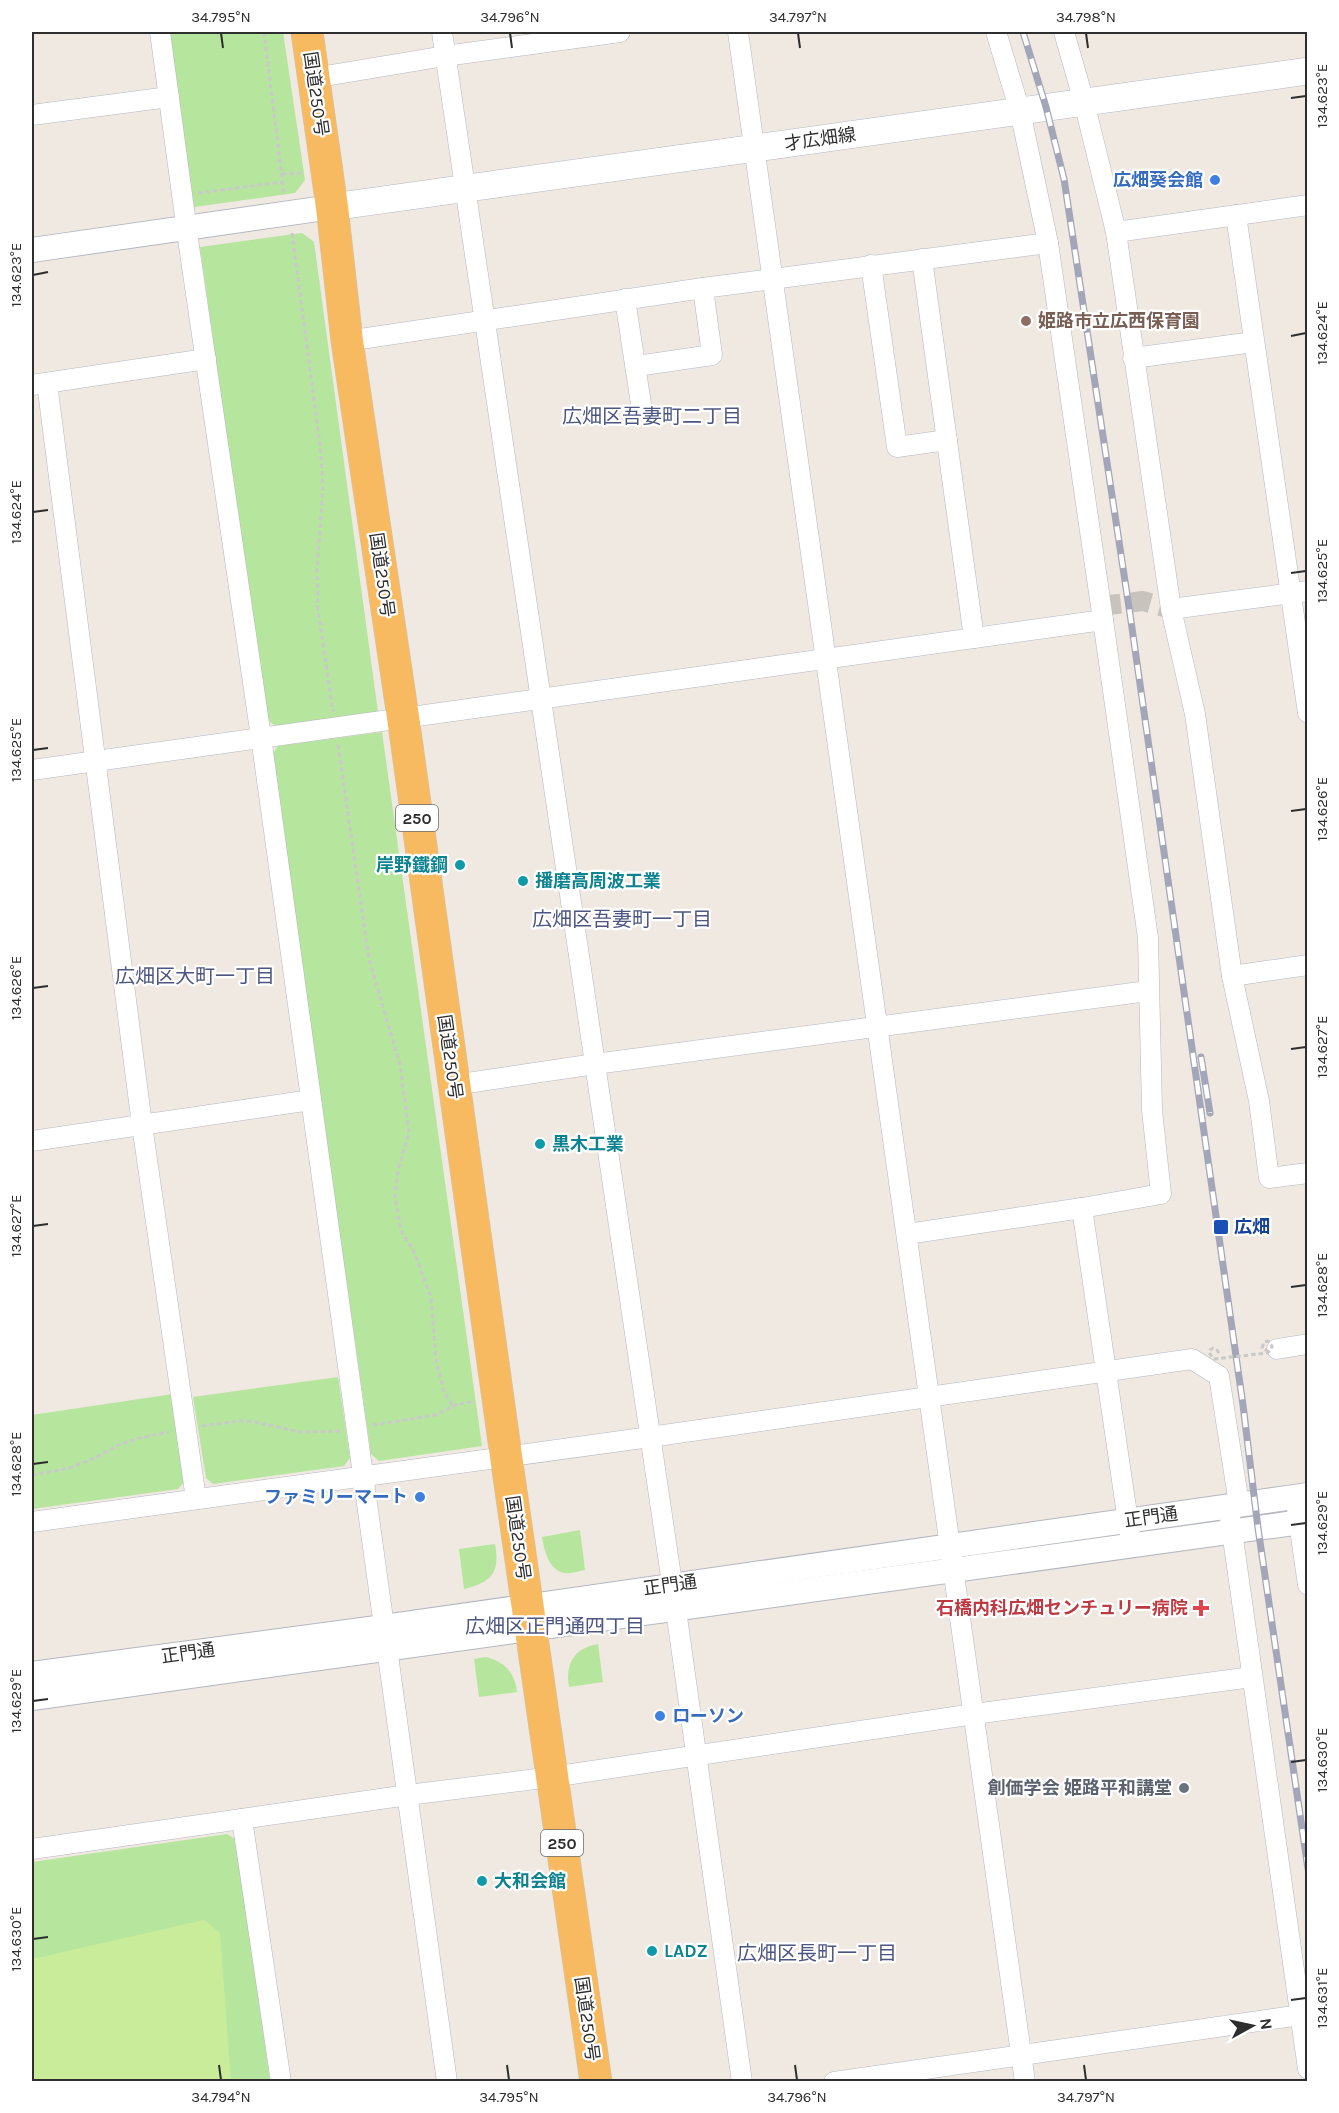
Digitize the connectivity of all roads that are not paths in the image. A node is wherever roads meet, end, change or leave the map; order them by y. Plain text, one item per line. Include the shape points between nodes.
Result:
1 (160, 32) edge
2 (307, 32) edge
3 (442, 32) edge
4 (620, 32) edge
5 (738, 32) edge
6 (996, 32) edge
7 (1064, 32) edge
8 (445, 56) junction
9 (1308, 71) edge
10 (313, 78) junction
11 (169, 97) junction
12 (1084, 102) junction
13 (1020, 111) junction
14 (32, 115) edge
15 (754, 148) junction
16 (465, 189) junction
17 (1308, 205) edge
18 (332, 207) junction
19 (1236, 215) junction
20 (186, 228) junction
21 (1116, 232) junction
22 (1048, 243) junction
23 (32, 250) edge
24 (922, 259) junction
25 (871, 266) junction
26 (772, 278) junction
27 (703, 288) junction
28 (625, 299) junction
29 (484, 320) junction
30 (347, 341) junction
31 (1254, 342) junction
32 (1133, 358) junction
33 (206, 359) junction
34 (637, 366) junction
35 (39, 384) edge
36 (641, 404) dead end
37 (947, 440) junction
38 (1299, 592) edge
39 (1171, 609) junction
40 (1103, 620) junction
41 (974, 638) junction
42 (826, 659) junction
43 (540, 699) junction
44 (1308, 713) edge
45 (403, 717) junction
46 (261, 737) junction
47 (94, 762) junction
48 (32, 770) edge
49 (1308, 965) edge
50 (1232, 975) junction
51 (1148, 991) junction
52 (878, 1028) junction
53 (595, 1064) junction
54 (454, 1085) junction
55 (311, 1100) junction
56 (142, 1125) junction
57 (32, 1141) edge
58 (1308, 1173) edge
59 (1082, 1209) junction
60 (907, 1234) junction
61 (1308, 1344) edge
62 (1272, 1350) road end
63 (1106, 1371) junction
64 (930, 1396) junction
65 (650, 1437) junction
66 (506, 1456) junction
67 (363, 1476) junction
68 (1301, 1496) edge
69 (196, 1499) junction
70 (1233, 1505) junction
71 (1128, 1520) junction
72 (32, 1522) edge
73 (1303, 1522) edge
74 (1232, 1532) junction
75 (951, 1545) junction
76 (1131, 1546) junction
77 (954, 1571) junction
78 (672, 1585) junction
79 (1308, 1585) edge
80 (676, 1610) junction
81 (530, 1618) junction
82 (386, 1638) junction
83 (32, 1674) edge
84 (1252, 1677) junction
85 (32, 1698) edge
86 (974, 1714) junction
87 (696, 1755) junction
88 (552, 1777) junction
89 (408, 1795) junction
90 (242, 1819) junction
91 (32, 1849) edge
92 (1304, 2015) edge
93 (1022, 2055) junction
94 (1308, 2069) edge
95 (281, 2082) edge
96 (447, 2082) edge
97 (596, 2082) edge
98 (742, 2082) edge
99 (834, 2082) edge
100 (1025, 2082) edge

1 - 11 street
2 - 10 highway, 国道250号 / 250
3 - 8 street
4 - 8 street
5 - 15 street
6 - 13 street
7 - 12 street
8 - 10 street
8 - 16 street
9 - 12 main road, 才広畑線
10 - 18 highway, 国道250号 / 250
11 - 14 street
11 - 20 street
12 - 13 main road, 才広畑線
12 - 21 street
13 - 15 main road, 才広畑線
13 - 22 street
15 - 16 main road, 才広畑線
15 - 26 street
16 - 18 main road, 才広畑線
16 - 29 street
17 - 19 street
18 - 20 street
18 - 30 highway, 国道250号 / 250
19 - 21 street
19 - 31 street
20 - 23 street
20 - 33 street
21 - 32 street
22 - 24 street
22 - 40 street
24 - 25 street
24 - 37 street
25 - 26 street
25 - 37 street via 897,447
26 - 27 street
26 - 42 street
27 - 28 street
27 - 34 street via 711,355
28 - 29 street
28 - 34 street
29 - 30 street
29 - 43 street
30 - 45 highway, 国道250号 / 250
31 - 32 street
31 - 38 street
32 - 39 street
33 - 35 street
33 - 46 street
34 - 36 street
35 - 47 street
37 - 41 street
38 - 39 street
38 - 44 street
39 - 50 street via 1195,714
40 - 41 street
40 - 51 street via 1148,938
41 - 42 street
42 - 43 street
42 - 52 street
43 - 45 street
43 - 53 street
45 - 46 street
45 - 54 highway, 国道250号 / 250
46 - 47 street
46 - 55 street
47 - 48 street
47 - 56 street
49 - 50 street
50 - 58 street via 1259,1101 1269,1178
51 - 52 street
51 - 59 street via 1152,1110 1161,1194
52 - 53 street
52 - 60 street
53 - 54 street
53 - 65 street
54 - 66 highway, 国道250号 / 250
55 - 56 street
55 - 67 street
56 - 57 street
56 - 69 street
59 - 60 street
59 - 63 street
60 - 64 street
61 - 62 street
63 - 64 street
63 - 70 street via 1192,1359 1219,1376
63 - 71 street
64 - 65 street
64 - 75 street
65 - 66 street
65 - 78 street
66 - 67 street
66 - 81 highway, 国道250号 / 250
67 - 69 street
67 - 82 street
68 - 70 street, 正門通
68 - 73 street
69 - 72 street
70 - 71 street, 正門通
70 - 74 street
71 - 75 street, 正門通
71 - 76 street
73 - 74 street, 正門通
73 - 79 street
74 - 76 street, 正門通
74 - 84 street
75 - 77 street
75 - 78 street, 正門通
76 - 77 street, 正門通
77 - 80 street, 正門通
77 - 86 street
78 - 80 street
78 - 81 street, 正門通
80 - 81 street, 正門通
80 - 87 street
81 - 82 street, 正門通
81 - 88 highway, 国道250号 / 250
82 - 83 street, 正門通
82 - 85 street, 正門通
82 - 89 street
84 - 86 street
84 - 92 street
86 - 87 street
86 - 93 street
87 - 88 street
87 - 98 street
88 - 89 street
88 - 97 highway, 国道250号 / 250
89 - 90 street
89 - 96 street
90 - 91 street
90 - 95 street
92 - 93 street
92 - 94 street
93 - 99 street
93 - 100 street

